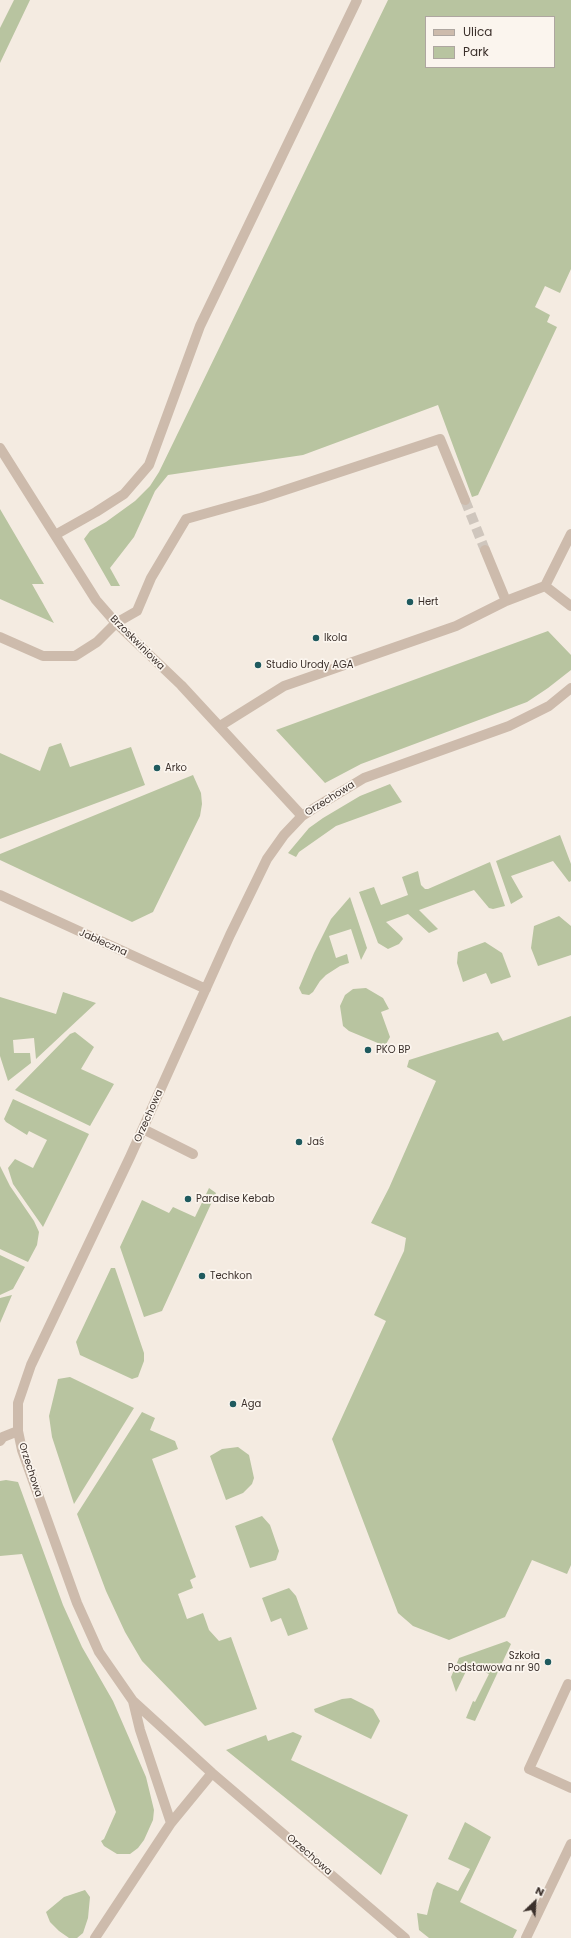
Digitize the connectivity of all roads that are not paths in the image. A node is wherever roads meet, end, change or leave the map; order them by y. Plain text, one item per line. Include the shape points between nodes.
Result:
1 (357, 0) edge
2 (0, 448) edge
3 (465, 500) tunnel mouth
4 (571, 534) edge
5 (55, 535) junction
6 (485, 550) tunnel mouth
7 (546, 586) junction
8 (506, 601) junction
9 (571, 606) edge
10 (116, 623) junction
11 (0, 636) edge
12 (571, 688) edge
13 (220, 726) junction
14 (302, 816) junction
15 (0, 895) edge
16 (206, 989) junction
17 (143, 1129) junction
18 (193, 1154) dead end
19 (18, 1431) junction
20 (0, 1441) edge
21 (568, 1684) dead end
22 (133, 1701) junction
23 (212, 1773) junction
24 (571, 1788) edge
25 (170, 1823) junction
26 (571, 1844) edge
27 (95, 1938) edge
28 (405, 1938) edge
29 (526, 1938) edge

1 - 5 street via 200,326 149,465 124,494
2 - 5 street, Brzoskwiniowa
3 - 10 street via 440,439 261,498 186,519 150,578 137,610
4 - 7 street
5 - 10 street, Brzoskwiniowa via 96,600
6 - 8 street
7 - 8 street
7 - 9 street
8 - 13 street via 456,626 284,686
10 - 11 street via 98,642 75,656 43,656
10 - 13 street, Brzoskwiniowa
12 - 14 street, Orzechowa via 549,706 509,726 364,778
13 - 14 street, Brzoskwiniowa
14 - 16 street, Orzechowa via 267,859
15 - 16 street, Jabłeczna
16 - 17 street, Orzechowa
17 - 18 street
17 - 19 street, Orzechowa via 25,1379 18,1403
19 - 20 street via 3,1437
19 - 22 street, Orzechowa via 30,1477 77,1603 99,1652
21 - 24 street via 529,1769
22 - 23 street, Orzechowa
22 - 25 street, Orzechowa
23 - 25 street
23 - 28 street, Orzechowa
25 - 27 street
26 - 29 street

